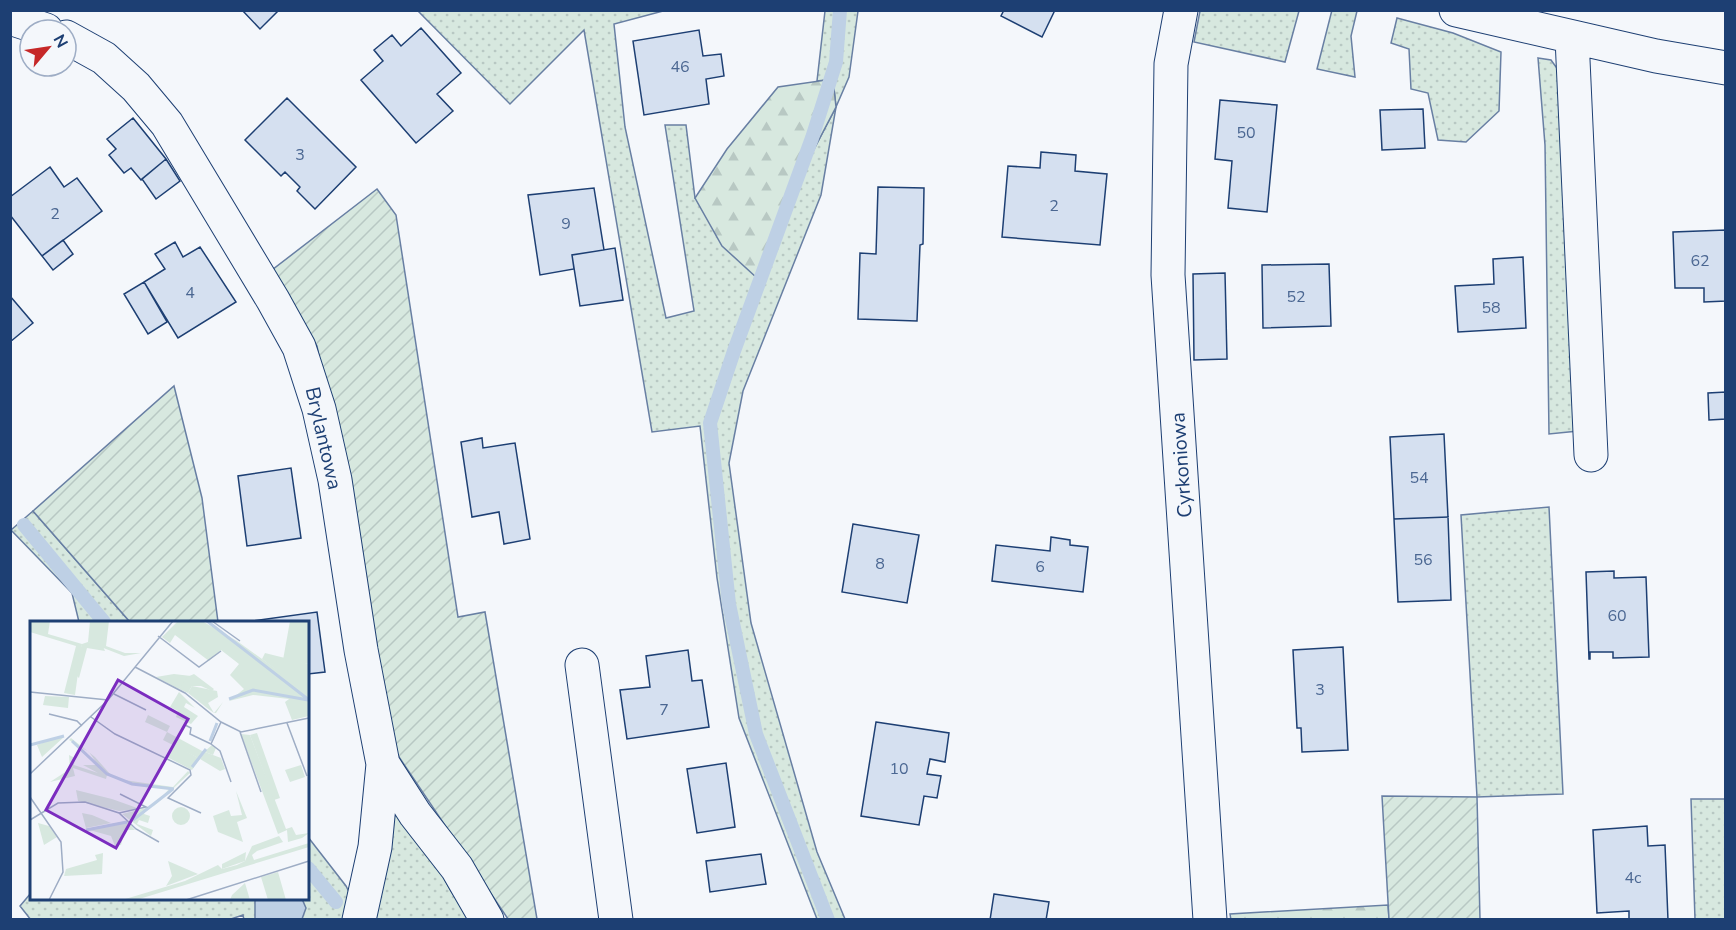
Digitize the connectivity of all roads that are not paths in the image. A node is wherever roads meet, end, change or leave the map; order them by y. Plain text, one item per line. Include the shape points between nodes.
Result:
1 (1181, 10) edge
2 (1467, 12) edge
3 (1572, 38) junction
4 (78, 44) edge
5 (1725, 68) edge
6 (1591, 455) dead end
7 (582, 665) dead end
8 (382, 764) junction
9 (359, 920) edge
10 (487, 920) edge
11 (616, 920) edge
12 (1210, 920) edge

1 - 12 street, Cyrkoniowa via 1171,64 1168,275
2 - 3 street
3 - 5 street
3 - 6 street
4 - 8 street, Brylantowa via 104,58 136,87 166,124 299,347 320,409 336,480
7 - 11 street
8 - 9 street, Brylantowa via 375,847
8 - 10 street via 457,868

